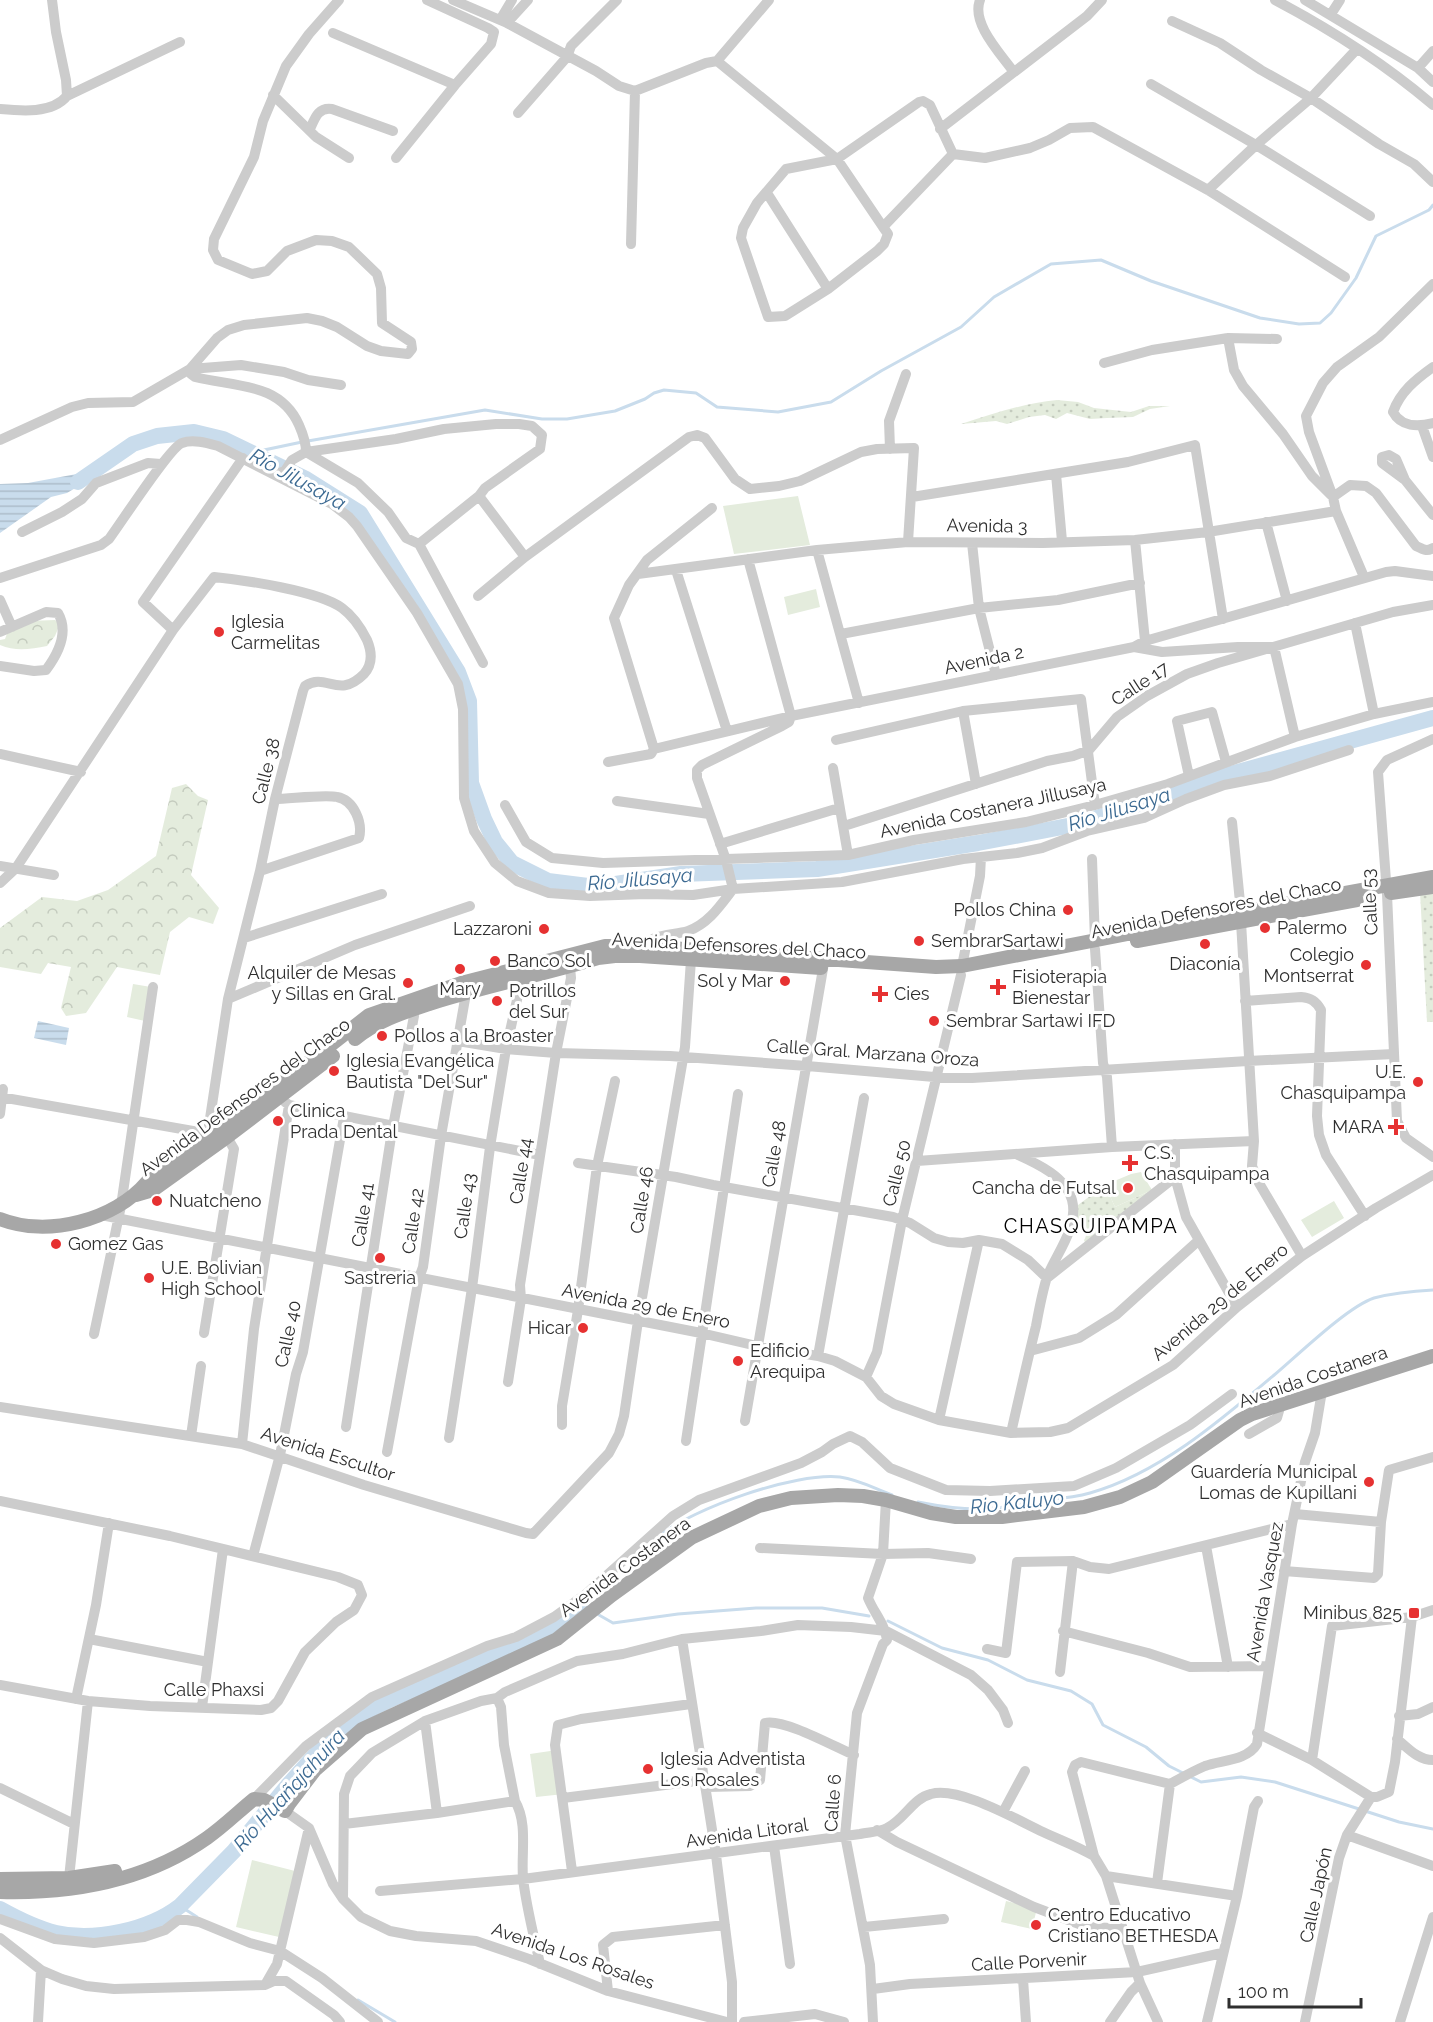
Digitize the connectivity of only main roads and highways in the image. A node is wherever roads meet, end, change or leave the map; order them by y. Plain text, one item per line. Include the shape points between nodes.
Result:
1 (1433, 877) edge
2 (1433, 887) edge
3 (1387, 889) junction
4 (0, 1219) edge
5 (1433, 1356) edge
6 (167, 1861) junction
7 (0, 1878) edge
8 (69, 1878) junction
9 (0, 1892) edge
10 (37, 1893) junction

1 - 3 main road
2 - 3 main road, Avenida Defensores del Chaco
3 - 4 main road, Avenida Defensores del Chaco via 961,970 693,955 605,946 569,962 462,988 411,1005 366,1030 280,1098 220,1136 153,1190 136,1195 119,1212 35,1227
5 - 6 main road, Avenida Costanera via 1240,1420 1152,1482 1120,1497 1084,1507 1002,1517 956,1517 886,1500 837,1495 791,1498 759,1506 707,1529 651,1566 557,1639 362,1729 315,1770 284,1810 259,1799 207,1838
6 - 8 main road, Avenida Costanera
6 - 10 main road, Avenida Costanera via 108,1882
7 - 8 main road, Avenida Costanera
8 - 10 main road via 59,1887
9 - 10 main road, Avenida Costanera

